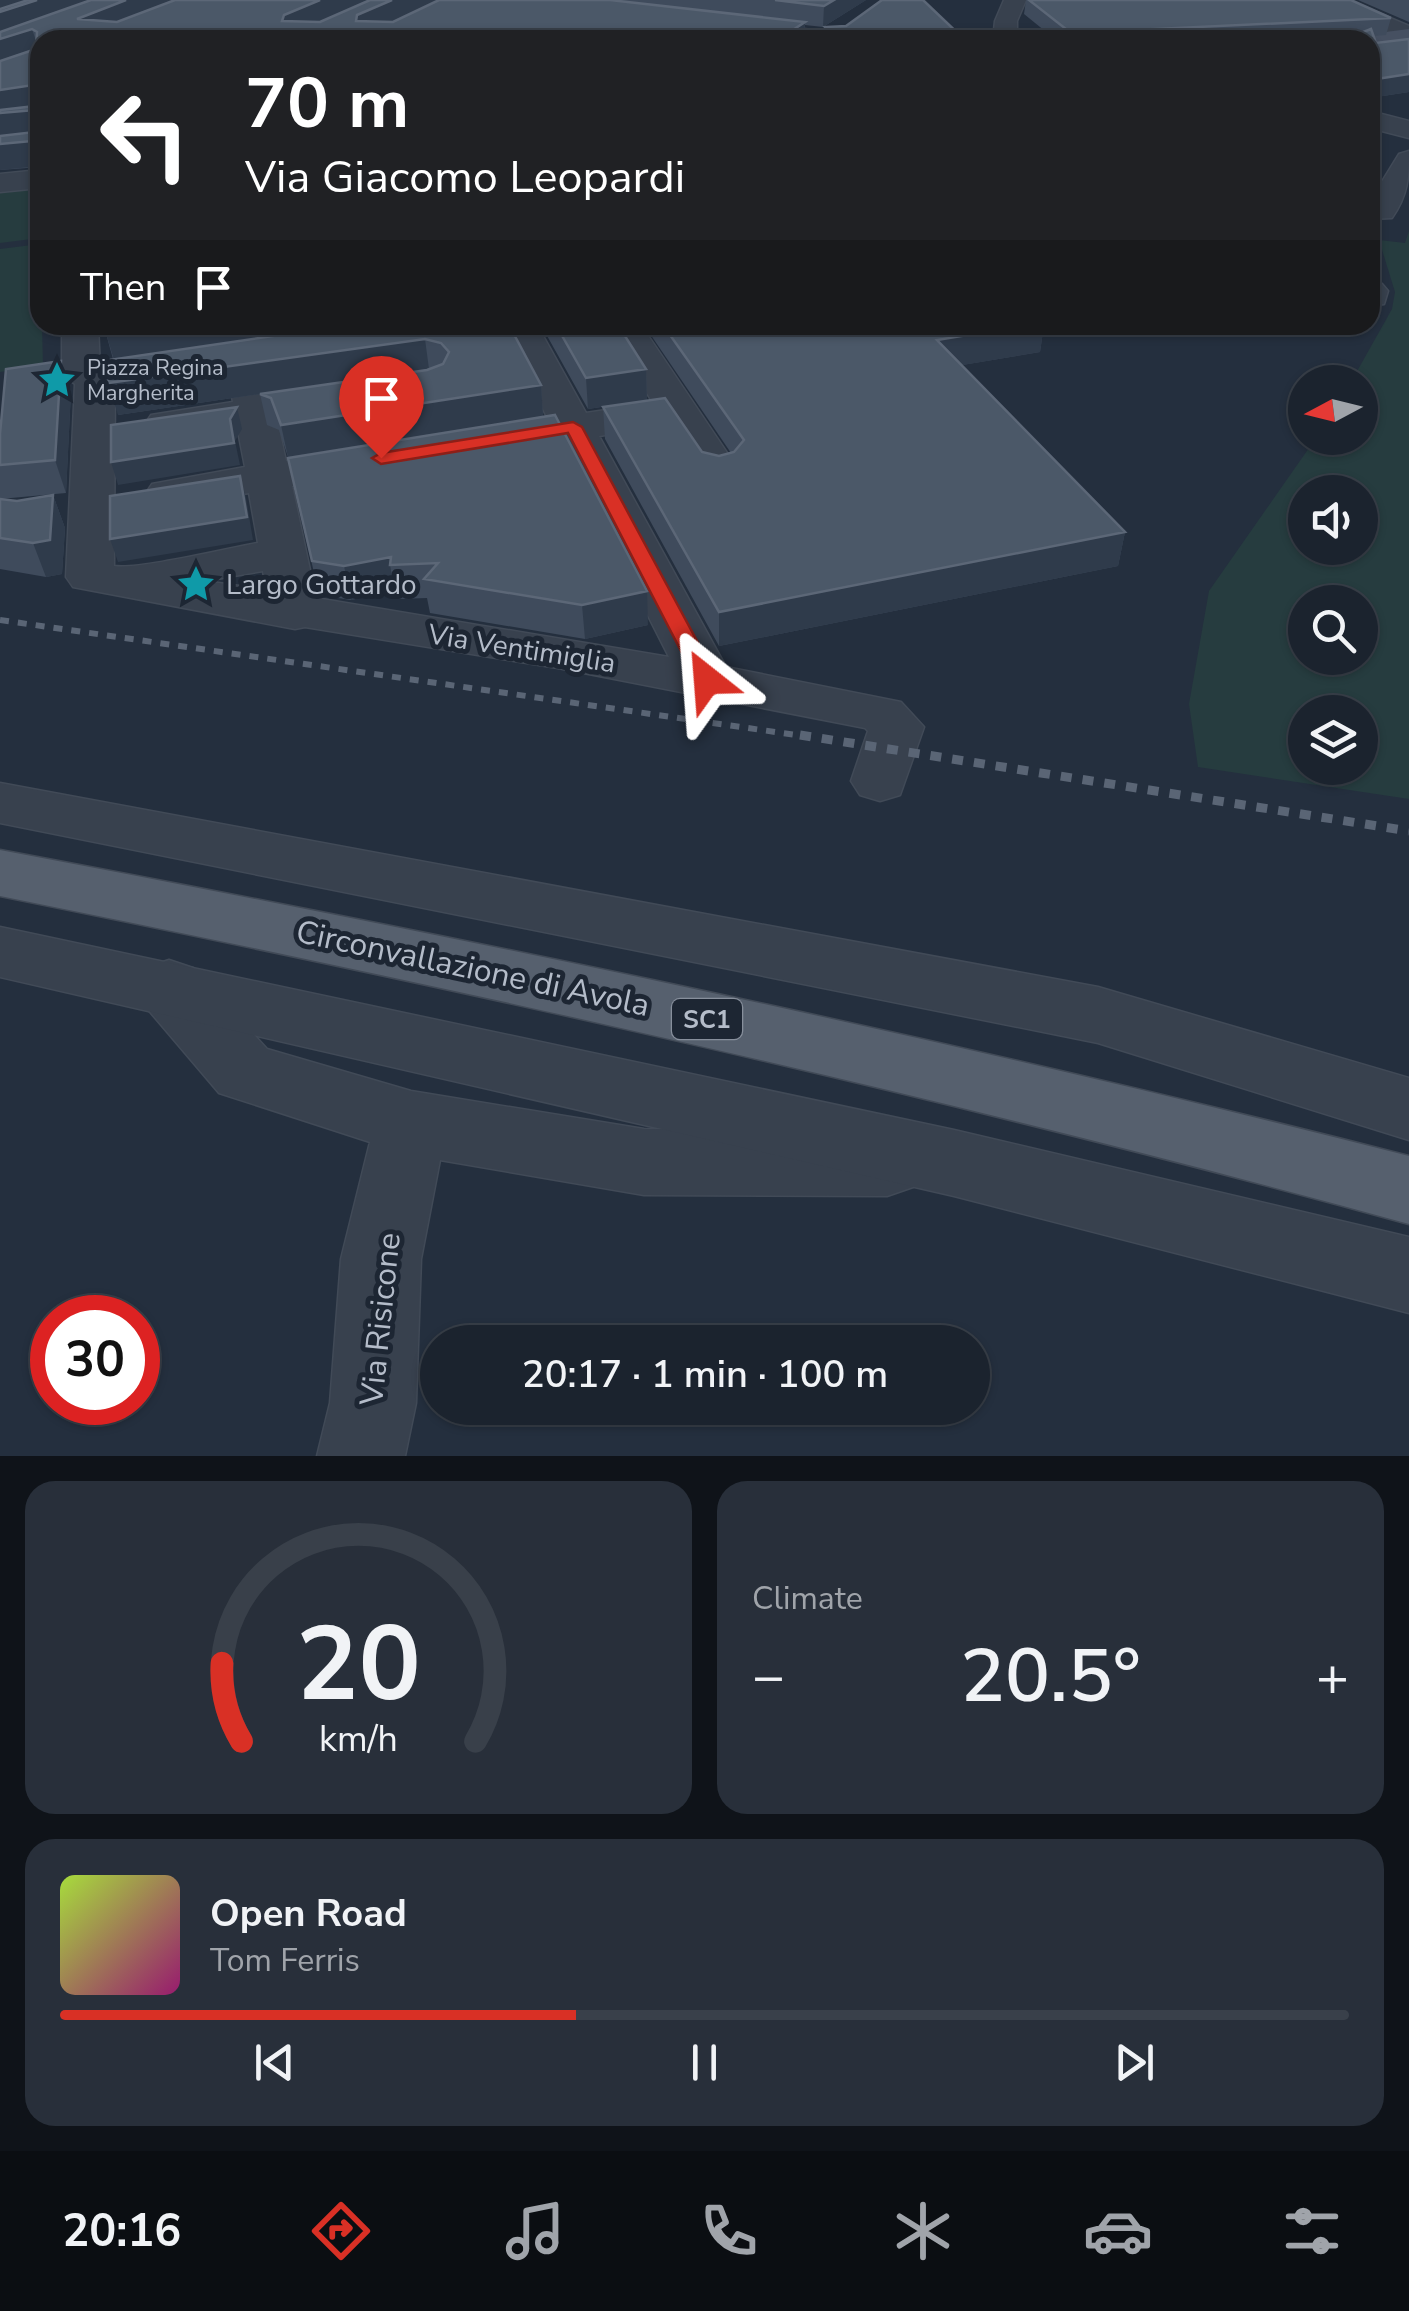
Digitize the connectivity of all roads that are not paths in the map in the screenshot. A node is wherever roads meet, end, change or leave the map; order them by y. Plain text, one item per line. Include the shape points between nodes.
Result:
1 (748, 0) edge
2 (1015, 0) edge
3 (1330, 0) edge
4 (798, 10) dead end
5 (733, 30) edge
6 (767, 30) edge
7 (1006, 30) edge
8 (1409, 35) edge
9 (1380, 39) edge
10 (1409, 45) edge
11 (1380, 49) edge
12 (1380, 122) edge
13 (1409, 130) edge
14 (1409, 160) edge
15 (30, 180) edge
16 (0, 183) edge
17 (1380, 211) edge
18 (96, 335) edge
19 (523, 335) edge
20 (629, 335) edge
21 (242, 348) edge
22 (372, 394) edge
23 (678, 410) junction
24 (254, 411) junction
25 (573, 427) junction
26 (104, 433) junction
27 (452, 439) edge
28 (400, 455) edge
29 (718, 472) edge
30 (268, 476) junction
31 (104, 503) junction
32 (44, 514) edge
33 (282, 544) junction
34 (116, 582) junction
35 (308, 615) junction
36 (707, 680) junction
37 (880, 782) dead end
38 (0, 804) edge
39 (0, 873) edge
40 (0, 952) edge
41 (168, 987) junction
42 (1409, 1108) edge
43 (411, 1123) junction
44 (954, 1163) junction
45 (1409, 1190) edge
46 (1409, 1275) edge
47 (362, 1456) edge

1 - 5 street via 708,24
2 - 7 street
3 - 8 street
4 - 6 street
8 - 9 main road
10 - 11 main road
12 - 13 street
14 - 17 street
15 - 16 street
18 - 26 street via 94,376
19 - 25 street
20 - 23 street
21 - 24 street
22 - 24 street
23 - 25 street
23 - 29 street
24 - 26 street
24 - 30 street
25 - 27 street
25 - 36 street
26 - 31 street
28 - 30 street
30 - 31 street
30 - 33 street
31 - 32 street
31 - 34 street via 90,578
33 - 34 street
33 - 35 street
34 - 35 street, Via Ventimiglia
35 - 36 street, Via Ventimiglia
36 - 37 street, Via Ventimiglia via 882,714 898,727
38 - 42 street via 1098,1015
39 - 45 main road, Circonvallazione di Avola / SC1 via 412,952 1175,1126
40 - 41 street
41 - 43 street via 244,1072
41 - 44 street
43 - 44 street via 644,1162
43 - 47 street, Via Risicone via 381,1260 373,1403
44 - 46 street

